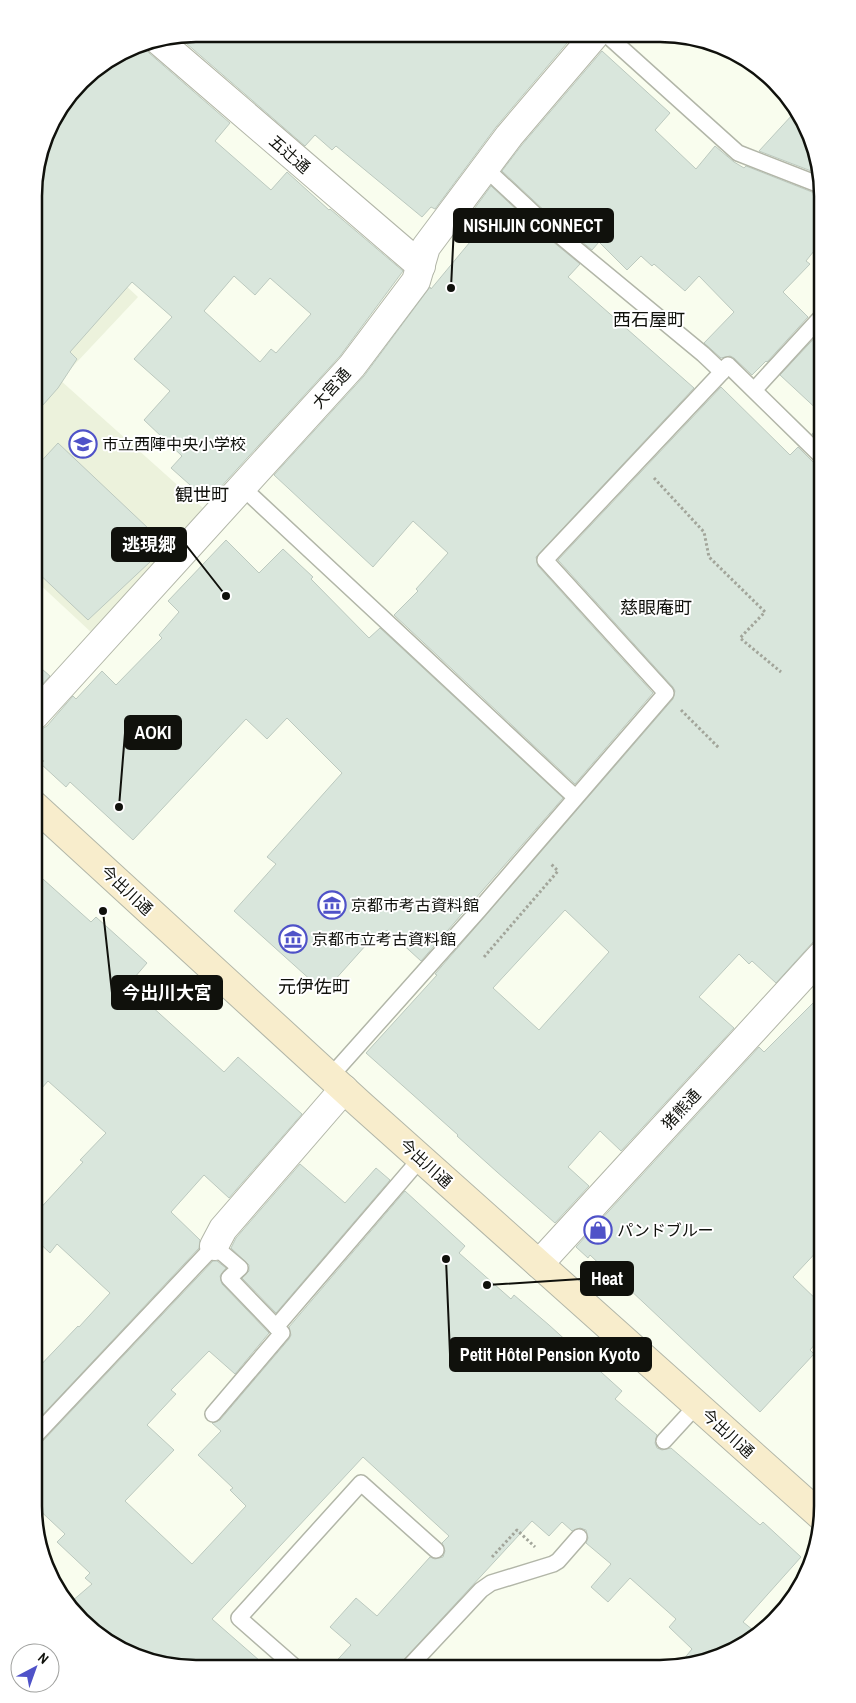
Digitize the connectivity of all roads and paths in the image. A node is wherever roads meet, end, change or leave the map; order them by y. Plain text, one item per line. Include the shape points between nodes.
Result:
1 (589, 42) edge
2 (615, 42) edge
3 (165, 46) edge
4 (485, 168) junction
5 (812, 182) edge
6 (420, 266) junction
7 (814, 325) edge
8 (722, 372) junction
9 (755, 389) junction
10 (814, 449) edge
11 (639, 461) junction
12 (242, 486) junction
13 (781, 672) dead end
14 (666, 693) junction
15 (43, 705) edge
16 (718, 748) dead end
17 (575, 797) junction
18 (43, 813) edge
19 (532, 847) junction
20 (484, 957) dead end
21 (813, 964) edge
22 (337, 1083) junction
23 (421, 1158) junction
24 (214, 1246) junction
25 (539, 1264) junction
26 (276, 1327) junction
27 (697, 1405) junction
28 (213, 1414) dead end
29 (43, 1427) edge
30 (664, 1442) dead end
31 (813, 1508) edge
32 (579, 1537) dead end
33 (436, 1550) dead end
34 (287, 1660) edge
35 (414, 1660) edge

1 - 4 street, 大宮通
2 - 5 lane via 738,152
3 - 6 street, 五辻通
4 - 6 street, 大宮通 via 426,247
4 - 8 lane via 541,220
6 - 12 street, 大宮通 via 416,280 352,366
7 - 9 lane
8 - 9 lane via 728,365
8 - 11 lane
9 - 10 lane
11 - 13 path via 704,532 709,557 765,612 740,638
11 - 14 lane via 546,560
12 - 15 street, 大宮通
12 - 17 lane
14 - 16 path
14 - 17 lane
17 - 19 lane
18 - 22 main road, 今出川通
19 - 20 path via 558,871
19 - 22 lane
21 - 25 street, 猪熊通
22 - 23 main road, 今出川通
22 - 24 street via 223,1229
23 - 25 main road, 今出川通
23 - 26 lane
24 - 26 lane via 240,1268 230,1278
24 - 29 lane
25 - 27 main road, 今出川通
26 - 28 lane via 282,1332
27 - 30 lane
27 - 31 main road, 今出川通
32 - 35 lane via 553,1564 477,1587
33 - 34 lane via 361,1483 239,1618

